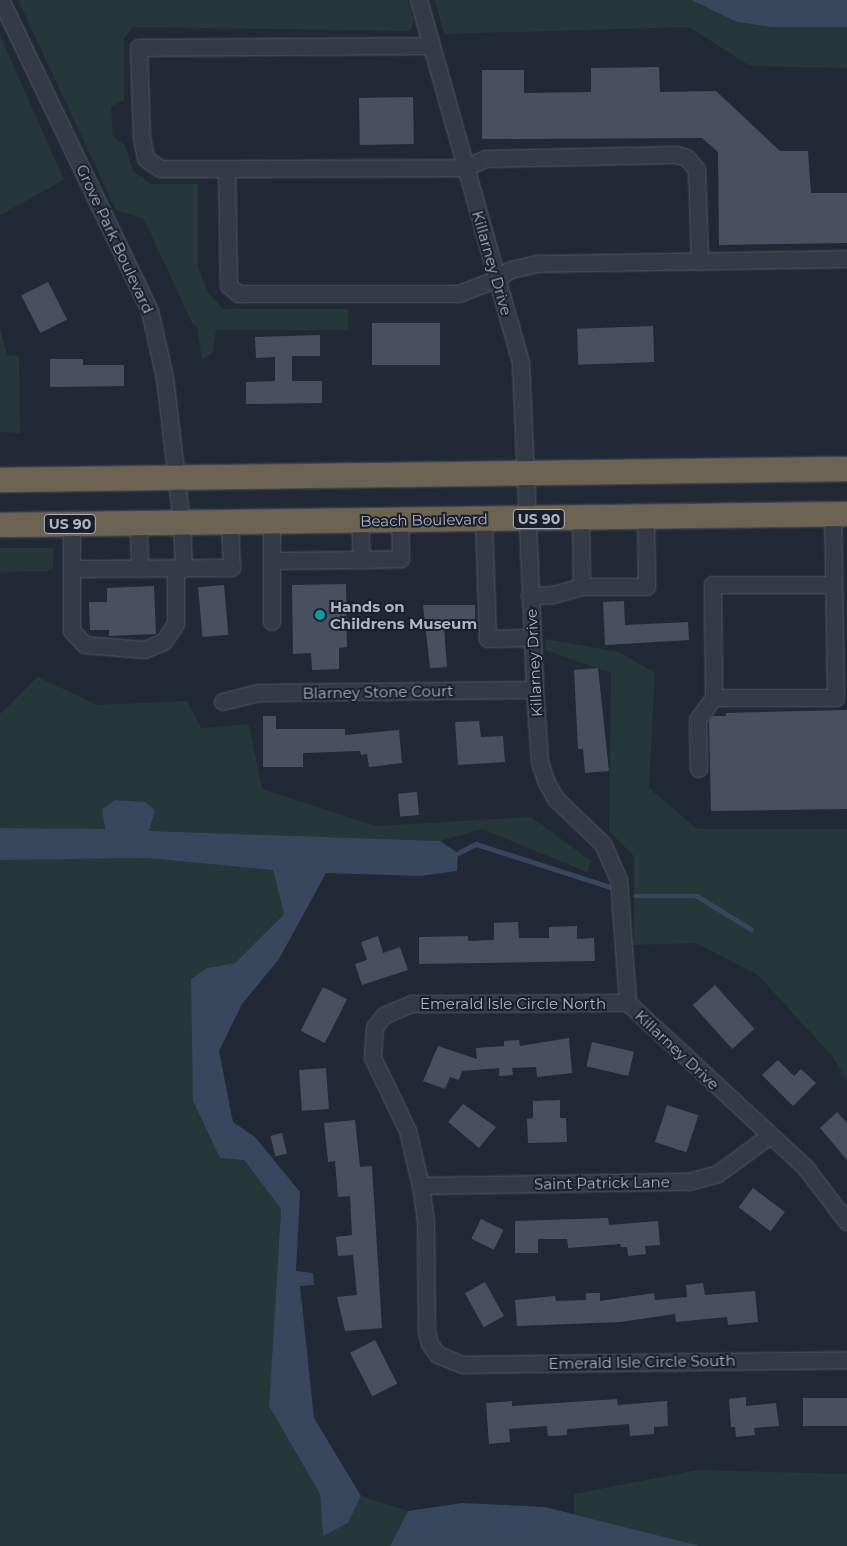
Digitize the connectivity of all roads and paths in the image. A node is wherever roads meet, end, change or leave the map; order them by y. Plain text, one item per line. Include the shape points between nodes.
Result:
1 (1, 0) edge
2 (419, 0) edge
3 (431, 46) junction
4 (465, 168) junction
5 (227, 169) junction
6 (847, 260) edge
7 (700, 262) junction
8 (496, 280) junction
9 (847, 469) edge
10 (526, 473) junction
11 (176, 478) junction
12 (0, 480) edge
13 (840, 514) edge
14 (646, 517) junction
15 (581, 518) junction
16 (484, 519) junction
17 (526, 519) junction
18 (400, 520) junction
19 (360, 521) junction
20 (230, 522) junction
21 (272, 522) junction
22 (140, 523) junction
23 (182, 523) junction
24 (72, 524) junction
25 (0, 525) edge
26 (362, 560) junction
27 (272, 561) junction
28 (140, 568) junction
29 (73, 569) junction
30 (180, 569) junction
31 (834, 585) junction
32 (582, 587) junction
33 (530, 596) junction
34 (272, 622) dead end
35 (533, 638) junction
36 (535, 690) junction
37 (714, 698) junction
38 (223, 702) dead end
39 (699, 769) dead end
40 (628, 1003) junction
41 (770, 1136) junction
42 (421, 1186) junction
43 (845, 1214) edge
44 (847, 1360) edge

1 - 11 street, Grove Park Boulevard via 150,311 165,378
2 - 3 street, Killarney Drive
3 - 4 street, Killarney Drive
3 - 5 street via 138,48 146,159 161,169
4 - 5 street
4 - 7 street via 486,159 687,158 698,170
4 - 8 street, Killarney Drive
5 - 8 street via 229,286 239,294 459,294
6 - 7 street
7 - 8 street via 538,264 511,270
8 - 10 street, Killarney Drive via 521,364
9 - 10 highway
10 - 11 highway
10 - 17 street, Killarney Drive
11 - 12 highway
11 - 23 street, Grove Park Boulevard
13 - 14 highway, Beach Boulevard / US 90
13 - 31 street
14 - 15 highway, Beach Boulevard / US 90
14 - 32 street via 647,587
15 - 17 highway, Beach Boulevard / US 90
15 - 32 street
16 - 17 highway, Beach Boulevard / US 90
16 - 18 highway, Beach Boulevard / US 90
16 - 35 street via 488,639
17 - 33 street, Killarney Drive
18 - 19 highway, Beach Boulevard / US 90
18 - 26 street via 401,559
19 - 21 highway, Beach Boulevard / US 90
19 - 26 street
20 - 21 highway, Beach Boulevard / US 90
20 - 23 highway, Beach Boulevard / US 90
20 - 30 street via 232,568
21 - 27 street
22 - 23 highway, Beach Boulevard / US 90
22 - 24 highway, Beach Boulevard / US 90
22 - 28 street
23 - 30 street, Grove Park Boulevard
24 - 25 highway, Beach Boulevard / US 90
24 - 29 street
26 - 27 street
27 - 34 street
28 - 29 street
28 - 30 street
29 - 30 street, Grove Park Boulevard via 72,631 78,641 85,645 146,650 164,642 176,624
31 - 37 street via 713,585
31 - 37 street via 836,698
32 - 33 street via 553,595
33 - 35 street, Killarney Drive
35 - 36 street, Killarney Drive
36 - 38 street, Blarney Stone Court via 260,693
36 - 40 street, Killarney Drive via 540,762 546,781 556,799 602,844 619,880
37 - 39 street via 698,720
40 - 41 street, Killarney Drive
40 - 42 street, Emerald Isle Circle North via 412,1004 384,1016 375,1028 373,1058 408,1131
41 - 42 street, Saint Patrick Lane via 718,1174 689,1182
41 - 43 street, Killarney Drive via 806,1168
42 - 44 street, Emerald Isle Circle South via 426,1222 427,1332 438,1355 463,1365

